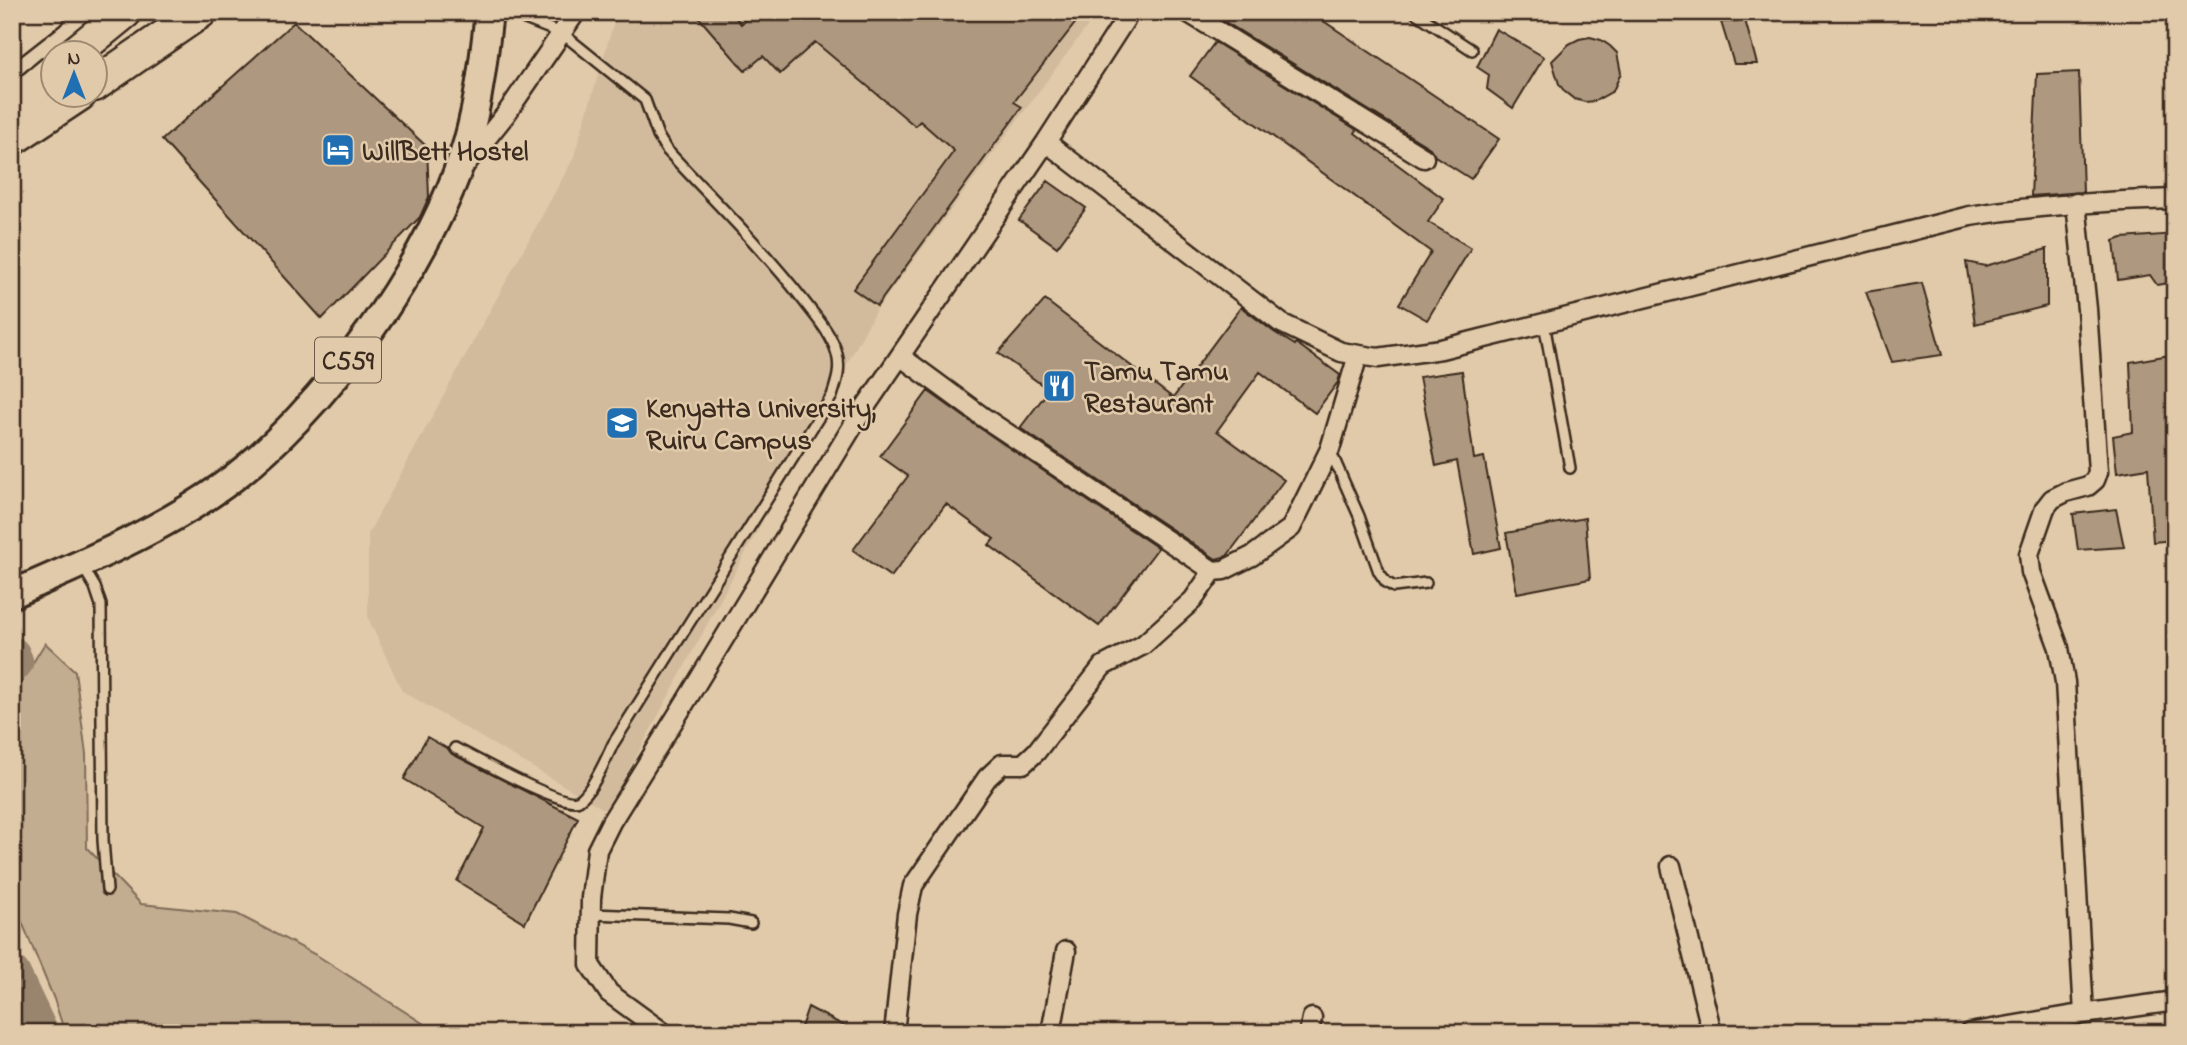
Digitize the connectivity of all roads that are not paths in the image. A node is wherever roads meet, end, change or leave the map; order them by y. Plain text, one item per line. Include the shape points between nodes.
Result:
1 (49, 12) edge
2 (125, 12) edge
3 (200, 12) edge
4 (489, 12) edge
5 (518, 12) edge
6 (576, 12) edge
7 (1130, 12) edge
8 (1187, 12) edge
9 (1414, 12) edge
10 (563, 34) junction
11 (93, 38) edge
12 (12, 41) edge
13 (1472, 50) dead end
14 (108, 75) edge
15 (38, 84) edge
16 (12, 105) edge
17 (59, 108) edge
18 (12, 139) edge
19 (1046, 142) junction
20 (1424, 158) dead end
21 (453, 181) junction
22 (2175, 198) edge
23 (2076, 203) junction
24 (1544, 323) junction
25 (1358, 355) junction
26 (900, 356) junction
27 (1330, 449) junction
28 (1570, 468) dead end
29 (80, 563) junction
30 (1213, 571) junction
31 (1426, 583) dead end
32 (12, 594) edge
33 (455, 748) dead end
34 (1671, 866) dead end
35 (107, 890) dead end
36 (591, 914) junction
37 (751, 923) dead end
38 (1066, 951) dead end
39 (2175, 1001) edge
40 (2084, 1014) junction
41 (664, 1033) edge
42 (894, 1033) edge
43 (1051, 1033) edge
44 (1713, 1033) edge
45 (1969, 1033) edge

1 - 12 highway
2 - 11 highway
3 - 14 highway
4 - 21 main road, C559 via 467,143
5 - 10 lane
6 - 10 street
7 - 19 street
8 - 20 street
9 - 13 lane
10 - 21 street
10 - 33 lane via 645,100 666,149 813,312 832,340 839,373 832,396 580,800 571,803 550,796
15 - 16 highway
17 - 18 highway
19 - 25 street via 1281,323 1341,352
19 - 26 street
21 - 29 main road, C559 via 431,230 386,306 328,387 276,441 225,484 173,518
22 - 23 street
23 - 24 street via 1970,216
23 - 40 street via 2098,472 2088,486 2052,499 2029,554 2066,682
24 - 25 street via 1441,349 1378,358
24 - 28 lane
25 - 27 street
26 - 30 street
26 - 36 street via 611,822 597,850
27 - 30 street via 1291,528 1252,556
27 - 31 lane via 1385,582 1394,587
29 - 32 main road, C559
29 - 35 lane via 101,605
30 - 42 street via 1193,600 1143,645 1103,666 1023,764 1002,764 987,778 940,844 913,886
34 - 44 street
36 - 37 lane
36 - 41 street via 590,965 610,993
38 - 43 street
39 - 40 street
40 - 45 street

